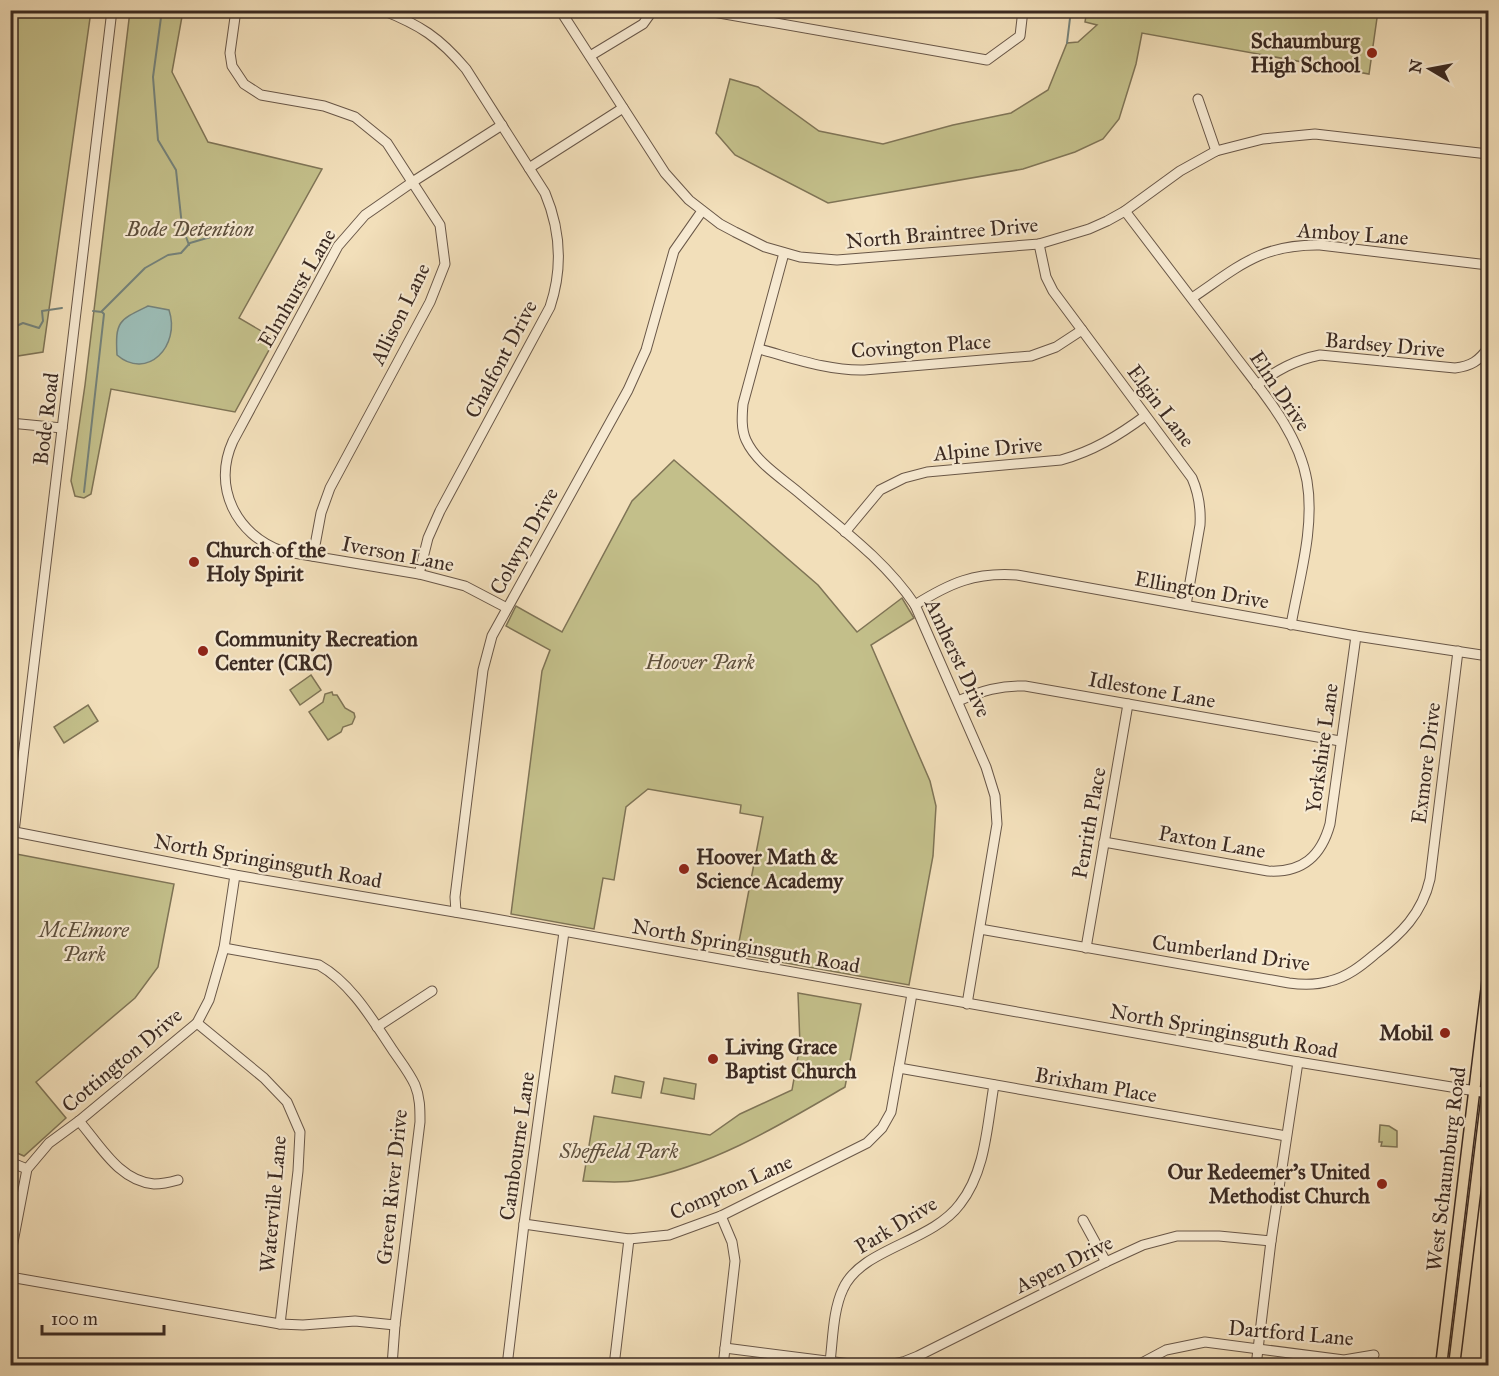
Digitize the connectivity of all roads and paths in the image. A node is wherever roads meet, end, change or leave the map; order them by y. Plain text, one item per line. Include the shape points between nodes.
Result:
1 (112, 10) edge
2 (236, 10) edge
3 (382, 10) edge
4 (560, 10) edge
5 (653, 10) edge
6 (702, 10) edge
7 (1023, 10) edge
8 (590, 56) junction
9 (1198, 99) dead end
10 (622, 108) junction
11 (502, 126) junction
12 (1216, 151) junction
13 (1488, 154) edge
14 (529, 168) junction
15 (414, 182) junction
16 (702, 211) junction
17 (1125, 211) junction
18 (1040, 244) junction
19 (784, 253) junction
20 (1488, 265) edge
21 (1192, 298) junction
22 (1082, 330) junction
23 (1488, 348) edge
24 (759, 349) junction
25 (1257, 386) junction
26 (1145, 416) junction
27 (10, 423) edge
28 (62, 428) junction
29 (229, 500) joint
30 (844, 532) junction
31 (313, 556) junction
32 (419, 574) junction
33 (915, 605) junction
34 (1186, 605) junction
35 (507, 608) junction
36 (1291, 625) junction
37 (1356, 636) junction
38 (1458, 651) junction
39 (1488, 656) edge
40 (958, 701) junction
41 (1128, 704) junction
42 (1340, 741) junction
43 (12, 831) edge
44 (1104, 842) junction
45 (1311, 859) joint
46 (235, 874) junction
47 (1430, 879) joint
48 (456, 912) junction
49 (980, 929) junction
50 (564, 932) junction
51 (224, 948) junction
52 (1086, 948) junction
53 (1488, 977) edge
54 (432, 991) dead end
55 (912, 994) junction
56 (967, 1004) junction
57 (197, 1023) junction
58 (377, 1027) junction
59 (1298, 1062) junction
60 (899, 1068) junction
61 (994, 1085) junction
62 (1476, 1091) junction
63 (1488, 1091) edge
64 (79, 1121) junction
65 (1286, 1136) junction
66 (10, 1162) edge
67 (27, 1169) junction
68 (178, 1180) dead end
69 (721, 1216) junction
70 (1083, 1220) dead end
71 (524, 1224) junction
72 (629, 1239) junction
73 (1270, 1241) junction
74 (10, 1258) edge
75 (1106, 1262) junction
76 (10, 1277) edge
77 (280, 1324) junction
78 (395, 1325) junction
79 (725, 1348) junction
80 (1258, 1348) junction
81 (1374, 1355) dead end
82 (920, 1361) edge
83 (830, 1362) junction
84 (392, 1365) edge
85 (507, 1365) edge
86 (614, 1365) edge
87 (723, 1365) edge
88 (866, 1365) edge
89 (884, 1365) edge
90 (1136, 1365) edge
91 (1256, 1365) edge
92 (1441, 1365) edge
93 (1454, 1365) edge

1 - 28 street, Bode Road
2 - 15 street, Allison Lane via 230,53 232,66 244,84 261,95 324,106 355,117 387,143
3 - 11 street, Chalfont Drive via 414,23 451,51
4 - 8 street, North Braintree Drive
5 - 8 street via 643,24
6 - 7 street via 987,60 1020,36
8 - 10 street, North Braintree Drive
9 - 12 street
10 - 14 street
10 - 16 street, North Braintree Drive via 666,173
11 - 14 street, Chalfont Drive
11 - 15 street, Elmhurst Lane
12 - 13 street, North Braintree Drive via 1263,139 1315,134
12 - 17 street, North Braintree Drive via 1180,171
14 - 32 street, Chalfont Drive via 545,193 557,230 559,264 554,294 440,511
15 - 29 street, Elmhurst Lane via 365,215 338,246 230,448 225,468
15 - 31 street, Allison Lane via 440,225 445,264 430,302 330,488
16 - 19 street, North Braintree Drive via 735,232
16 - 35 street, Colwyn Drive via 675,251 645,350 628,390
17 - 18 street, North Braintree Drive via 1089,229
17 - 21 street, Elm Drive
18 - 19 street, North Braintree Drive via 837,260
18 - 22 street, Elgin Lane via 1046,277
19 - 24 street, Amherst Drive
20 - 21 street, Amboy Lane via 1320,245 1281,247 1239,266
21 - 25 street, Elm Drive
22 - 24 street, Covington Place via 1056,347 1031,356 864,370 825,367
22 - 26 street, Elgin Lane
23 - 25 street, Bardsey Drive via 1480,360 1468,366 1442,368 1320,355 1288,365
24 - 30 street, Amherst Drive via 743,404 745,439 761,461
25 - 36 street, Elm Drive via 1293,439 1307,482 1308,531
26 - 30 street, Alpine Drive via 1101,446 1071,457 904,477 880,490
26 - 34 street, Elgin Lane via 1192,478 1200,502 1200,525
27 - 28 street
28 - 43 street, Bode Road
29 - 31 street, Iverson Lane via 241,524 260,540 282,551
30 - 33 street, Amherst Drive via 883,566
31 - 32 street, Iverson Lane
32 - 35 street, Iverson Lane via 465,586
33 - 34 street, Ellington Drive via 954,583 1002,574
33 - 40 street, Amherst Drive
34 - 36 street, Ellington Drive
35 - 48 street, Colwyn Drive via 492,636 483,670
36 - 37 street, Ellington Drive
37 - 38 street, Ellington Drive
37 - 42 street, Yorkshire Lane
38 - 39 street, Ellington Drive
38 - 47 street, Exmore Drive
40 - 41 street, Idlestone Lane via 1012,685
40 - 49 street, Amherst Drive via 992,781 997,809
41 - 42 street, Idlestone Lane
41 - 44 street, Penrith Place
42 - 45 street, Yorkshire Lane via 1330,824 1326,838
43 - 46 street, North Springinsguth Road
44 - 45 street, Paxton Lane via 1268,871 1289,870
44 - 52 street, Penrith Place
46 - 48 street, North Springinsguth Road
46 - 51 street, Cottington Drive
47 - 52 street, Cumberland Drive via 1419,910 1399,936 1358,969 1321,984 1288,983
48 - 50 street, North Springinsguth Road
49 - 52 street, Cumberland Drive
49 - 56 street, Amherst Drive
50 - 55 street, North Springinsguth Road
50 - 71 street, Cambourne Lane
51 - 57 street, Cottington Drive via 209,1000
51 - 58 street, Green River Drive via 319,965 344,983
53 - 62 main road, West Schaumburg Road
54 - 58 street
55 - 56 street, North Springinsguth Road
55 - 60 street
56 - 59 street, North Springinsguth Road
57 - 64 street, Cottington Drive
57 - 77 street, Waterville Lane via 287,1102 300,1132
58 - 78 street, Green River Drive via 409,1074 420,1106
59 - 62 street, North Springinsguth Road
59 - 65 street
60 - 61 street, Brixham Place
60 - 69 street, Compton Lane via 891,1112 873,1138
61 - 65 street, Brixham Place
61 - 83 street, Park Drive via 980,1164 965,1197 936,1227 867,1263 849,1278 838,1301
62 - 63 street, North Springinsguth Road
62 - 92 main road, West Schaumburg Road
63 - 93 main road, West Schaumburg Road
64 - 67 street, Cottington Drive via 48,1143
64 - 68 street via 132,1178 155,1184
65 - 73 street
66 - 67 street
67 - 74 street, Cottington Drive
69 - 72 street, Compton Lane via 669,1235
69 - 79 street via 735,1262
70 - 75 street
71 - 72 street, Compton Lane
71 - 85 street, Cambourne Lane
72 - 86 street
73 - 75 street, Aspen Drive via 1178,1236 1143,1245
73 - 80 street
75 - 82 street, Aspen Drive
76 - 77 street
77 - 78 street via 355,1321
78 - 84 street, Green River Drive
79 - 83 street
79 - 87 street
80 - 81 street, Dartford Lane via 1344,1360
80 - 90 street, Dartford Lane via 1205,1342 1166,1350
80 - 91 street
82 - 89 street, Aspen Drive
83 - 88 street

